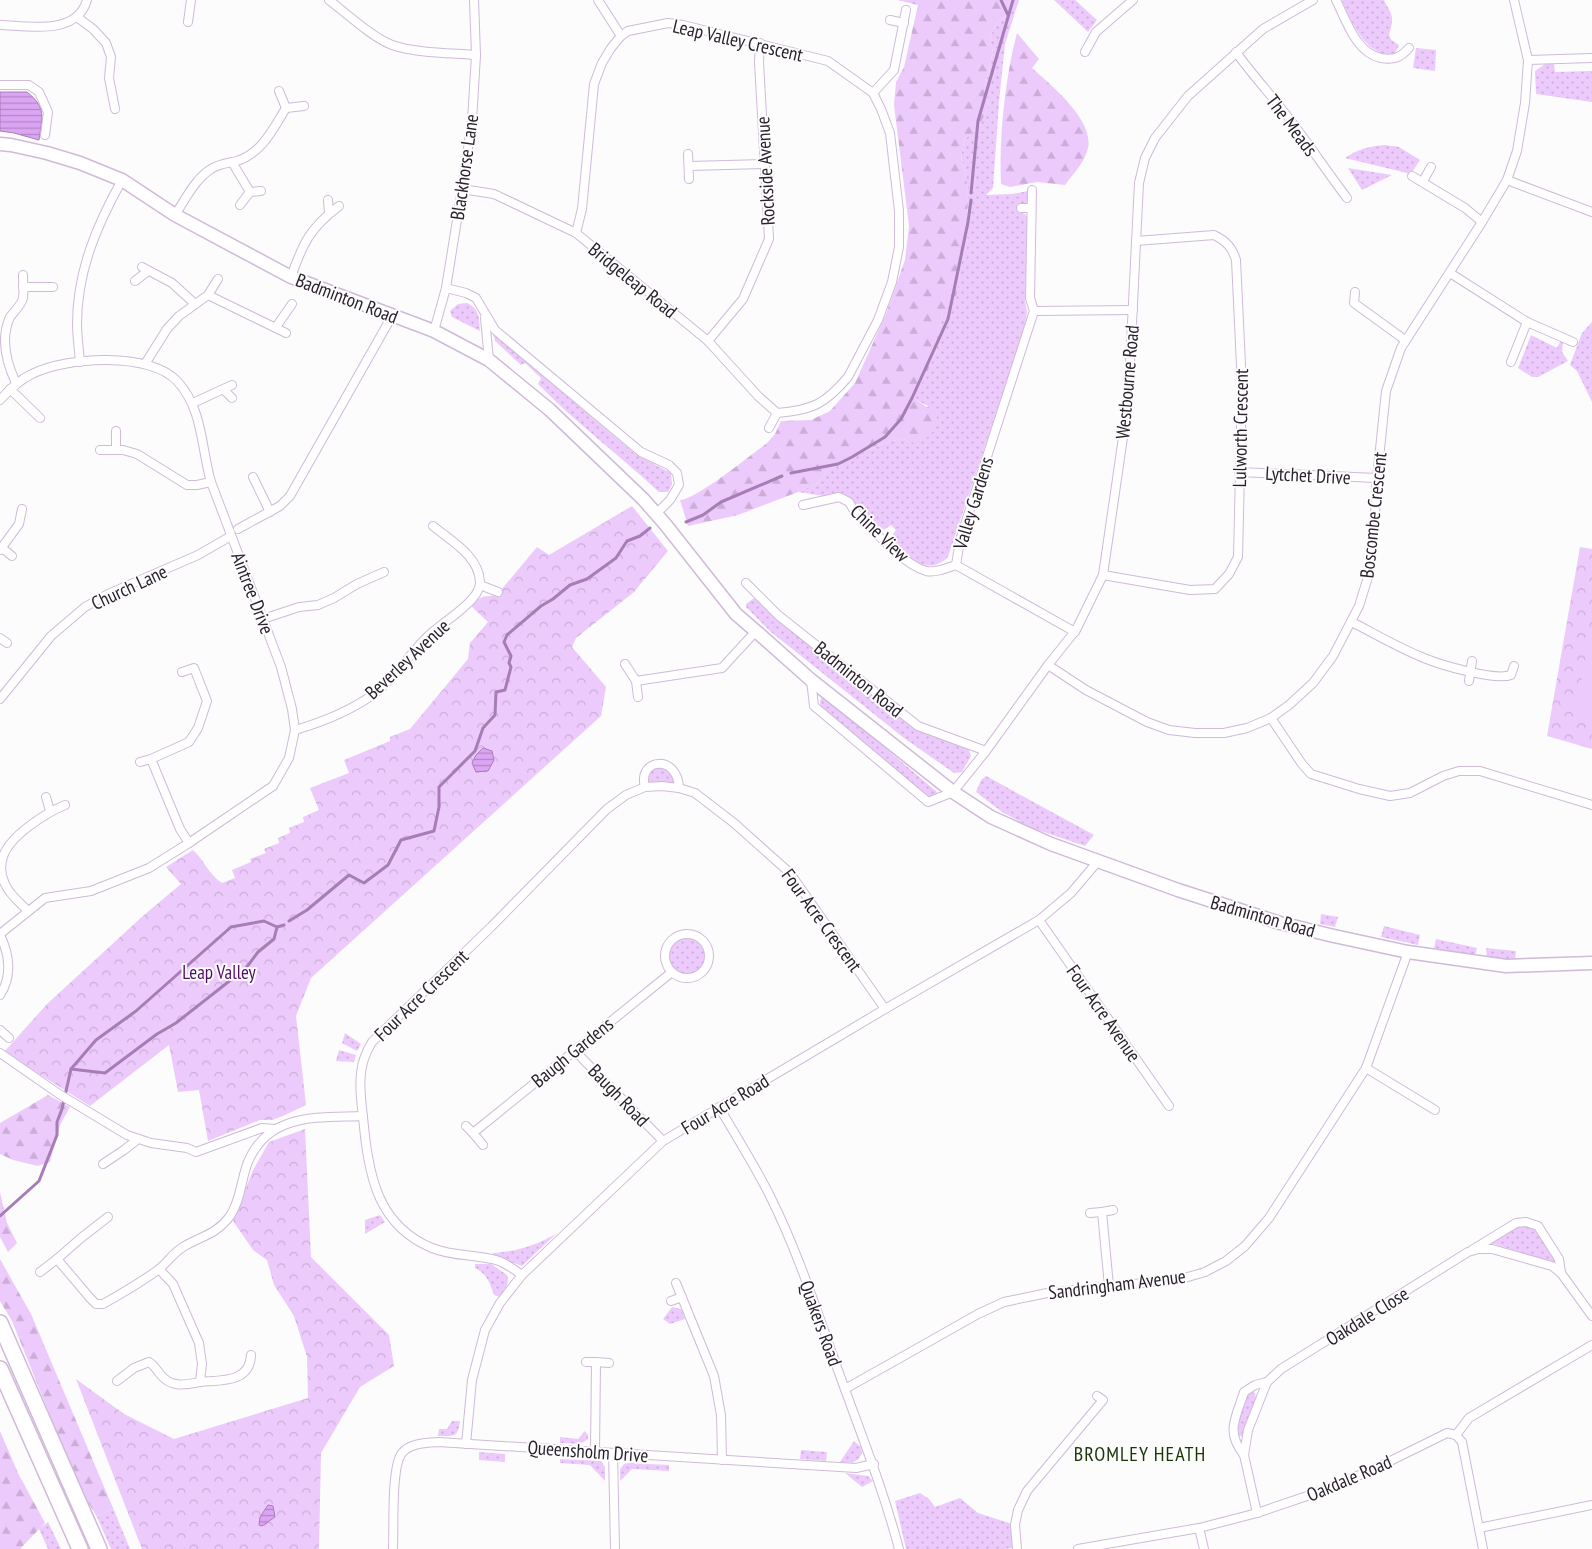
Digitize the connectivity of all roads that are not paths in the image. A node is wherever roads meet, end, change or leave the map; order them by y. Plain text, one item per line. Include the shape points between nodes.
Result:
1 (86, 0) edge
2 (191, 0) edge
3 (329, 0) edge
4 (474, 0) edge
5 (598, 0) edge
6 (1133, 0) edge
7 (1313, 0) edge
8 (1336, 0) edge
9 (1514, 0) edge
10 (906, 10) dead end
11 (77, 17) junction
12 (890, 20) dead end
13 (188, 22) dead end
14 (904, 23) junction
15 (0, 25) edge
16 (621, 36) junction
17 (760, 43) junction
18 (1409, 48) dead end
19 (1085, 52) dead end
20 (1236, 52) junction
21 (476, 55) junction
22 (1592, 58) edge
23 (1528, 60) junction
24 (0, 85) edge
25 (279, 92) dead end
26 (873, 93) junction
27 (304, 106) dead end
28 (286, 108) junction
29 (115, 109) dead end
30 (45, 135) dead end
31 (0, 144) edge
32 (688, 154) dead end
33 (232, 162) junction
34 (764, 164) junction
35 (689, 166) junction
36 (1431, 167) dead end
37 (1412, 176) dead end
38 (690, 179) dead end
39 (122, 180) junction
40 (1507, 180) junction
41 (1423, 182) junction
42 (462, 189) junction
43 (1032, 190) dead end
44 (261, 191) dead end
45 (250, 192) junction
46 (1347, 198) dead end
47 (328, 200) dead end
48 (240, 205) dead end
49 (339, 206) dead end
50 (1020, 208) dead end
51 (1031, 208) junction
52 (1592, 212) edge
53 (174, 214) junction
54 (329, 214) junction
55 (1482, 222) junction
56 (576, 233) junction
57 (1136, 242) junction
58 (1450, 273) junction
59 (23, 275) dead end
60 (291, 277) junction
61 (218, 279) dead end
62 (135, 281) dead end
63 (23, 287) junction
64 (53, 287) dead end
65 (446, 288) junction
66 (1355, 292) dead end
67 (208, 294) junction
68 (195, 304) junction
69 (292, 304) dead end
70 (1133, 310) junction
71 (1034, 311) junction
72 (485, 314) junction
73 (392, 316) junction
74 (1527, 322) junction
75 (276, 327) junction
76 (434, 331) junction
77 (286, 333) dead end
78 (2, 339) edge
79 (1405, 340) junction
80 (708, 341) junction
81 (1573, 342) dead end
82 (489, 360) junction
83 (80, 362) junction
84 (1511, 362) dead end
85 (145, 364) junction
86 (232, 385) dead end
87 (13, 386) junction
88 (224, 390) junction
89 (232, 398) dead end
90 (0, 400) edge
91 (193, 403) junction
92 (777, 413) junction
93 (40, 418) dead end
94 (769, 428) dead end
95 (116, 431) dead end
96 (100, 450) dead end
97 (116, 450) junction
98 (1240, 472) junction
99 (253, 477) dead end
100 (1377, 478) junction
101 (211, 482) junction
102 (803, 505) dead end
103 (22, 509) dead end
104 (270, 512) junction
105 (656, 514) junction
106 (433, 526) dead end
107 (238, 529) dead end
108 (231, 536) junction
109 (444, 536) junction
110 (437, 542) dead end
111 (1, 549) edge
112 (12, 556) dead end
113 (956, 565) junction
114 (384, 572) dead end
115 (1103, 575) junction
116 (746, 583) dead end
117 (480, 585) junction
118 (498, 592) dead end
119 (263, 619) junction
120 (1352, 622) junction
121 (756, 632) junction
122 (1075, 632) junction
123 (1472, 660) dead end
124 (625, 664) dead end
125 (1048, 665) junction
126 (1514, 666) dead end
127 (1470, 671) junction
128 (182, 672) dead end
129 (811, 680) junction
130 (636, 681) junction
131 (1469, 681) dead end
132 (638, 697) dead end
133 (0, 699) edge
134 (1271, 718) junction
135 (295, 730) junction
136 (986, 751) junction
137 (151, 759) junction
138 (140, 762) dead end
139 (645, 787) junction
140 (679, 788) junction
141 (953, 792) junction
142 (46, 796) dead end
143 (65, 805) dead end
144 (1592, 805) edge
145 (50, 811) junction
146 (189, 843) junction
147 (1099, 860) junction
148 (28, 911) junction
149 (1039, 920) junction
150 (0, 935) edge
151 (1408, 952) junction
152 (1592, 963) edge
153 (672, 972) junction
154 (0, 995) edge
155 (885, 1008) junction
156 (0, 1030) edge
157 (9, 1038) dead end
158 (574, 1050) junction
159 (0, 1053) edge
160 (1366, 1068) junction
161 (1169, 1106) dead end
162 (720, 1107) junction
163 (1435, 1110) dead end
164 (363, 1116) junction
165 (466, 1126) dead end
166 (275, 1129) junction
167 (473, 1133) junction
168 (138, 1139) junction
169 (663, 1141) junction
170 (483, 1144) dead end
171 (103, 1164) dead end
172 (1113, 1210) dead end
173 (1102, 1212) junction
174 (1090, 1213) dead end
175 (108, 1217) dead end
176 (1468, 1252) junction
177 (57, 1259) junction
178 (159, 1269) junction
179 (40, 1272) dead end
180 (1561, 1273) junction
181 (522, 1275) junction
182 (676, 1283) dead end
183 (1109, 1286) junction
184 (682, 1297) junction
185 (671, 1301) dead end
186 (1592, 1316) edge
187 (0, 1323) edge
188 (1592, 1345) edge
189 (251, 1355) dead end
190 (586, 1362) dead end
191 (596, 1362) junction
192 (609, 1363) dead end
193 (0, 1369) edge
194 (117, 1381) dead end
195 (200, 1382) junction
196 (1267, 1382) junction
197 (845, 1388) junction
198 (1103, 1400) dead end
199 (1456, 1436) junction
200 (466, 1444) junction
201 (595, 1452) junction
202 (613, 1453) junction
203 (1244, 1455) junction
204 (722, 1460) junction
205 (874, 1464) junction
206 (1592, 1505) edge
207 (1257, 1513) junction
208 (1199, 1528) junction
209 (1479, 1528) junction
210 (80, 1549) edge
211 (100, 1549) edge
212 (393, 1549) edge
213 (615, 1549) edge
214 (899, 1549) edge
215 (1017, 1549) edge
216 (1078, 1549) edge
217 (1204, 1549) edge
218 (1483, 1549) edge

1 - 11 street
2 - 13 street
3 - 21 street via 391,45
4 - 21 street, Blackhorse Lane
5 - 16 street
6 - 19 street via 1096,32
7 - 20 street, Westbourne Road via 1263,29
8 - 18 street via 1365,51 1392,60
9 - 23 street, Boscombe Crescent
10 - 14 street
11 - 15 street via 48,27
11 - 29 street via 106,43 111,57 109,78
12 - 14 street
14 - 26 street via 894,70
16 - 17 street, Leap Valley Crescent via 628,31 668,22
16 - 56 street via 610,48 594,84 582,209
17 - 26 street, Leap Valley Crescent via 828,61
17 - 34 street, Rockside Avenue
20 - 46 street, The Meads
20 - 57 street, Westbourne Road via 1188,96 1155,138 1145,158 1139,183
21 - 42 street, Blackhorse Lane via 472,121
22 - 23 street
23 - 40 street, Boscombe Crescent via 1517,151
24 - 30 street via 29,85 39,92 48,112
25 - 28 street
26 - 92 street, Leap Valley Crescent via 890,132 900,210 899,247 892,282 878,320 842,384 817,405
27 - 28 street
28 - 33 street via 258,150
31 - 39 main road, Badminton Road via 48,153
32 - 35 street
33 - 45 street
33 - 53 street via 212,168 201,177
34 - 35 street
34 - 80 street, Rockside Avenue via 769,239 743,299
35 - 38 street
36 - 41 street
37 - 41 street
39 - 53 main road, Badminton Road
39 - 83 street via 94,235 80,279 77,324
40 - 52 street
40 - 55 street, Boscombe Crescent
41 - 55 street via 1466,208
42 - 56 street, Bridgeleap Road via 494,194
42 - 65 street, Blackhorse Lane
43 - 51 street, Valley Gardens
44 - 45 street
45 - 48 street
47 - 54 street
49 - 54 street
50 - 51 street
51 - 71 street, Valley Gardens via 1030,298
53 - 60 main road, Badminton Road
54 - 60 street via 312,230
55 - 58 street, Boscombe Crescent
56 - 80 street, Bridgeleap Road
57 - 70 street, Westbourne Road
57 - 98 street, Lulworth Crescent via 1214,235 1233,249 1242,386
58 - 74 street
58 - 79 street, Boscombe Crescent
59 - 63 street
60 - 73 main road, Badminton Road
61 - 67 street
62 - 68 street via 145,269 172,283
63 - 64 street
63 - 78 street via 23,300 7,323
65 - 72 street via 476,298
65 - 76 street, Blackhorse Lane
66 - 79 street via 1354,303
67 - 68 street
67 - 75 street
68 - 85 street via 167,329
69 - 75 street
70 - 71 street
70 - 115 street, Westbourne Road via 1128,403
71 - 113 street, Valley Gardens via 960,540
72 - 82 street
72 - 105 street via 495,330 641,452 677,472 679,485
73 - 76 main road, Badminton Road
73 - 104 street via 290,496
74 - 81 street
74 - 84 street
75 - 77 street
76 - 82 main road, Badminton Road
78 - 87 street
79 - 100 street, Boscombe Crescent via 1386,391
80 - 92 street, Bridgeleap Road
82 - 105 main road, Badminton Road via 550,410
83 - 85 street, Aintree Drive via 130,360
83 - 87 street, Aintree Drive via 52,366
85 - 91 street, Aintree Drive via 162,370 177,381
86 - 88 street
87 - 90 street, Aintree Drive
87 - 93 street
88 - 89 street
88 - 91 street
91 - 101 street, Aintree Drive
92 - 94 street
95 - 97 street
96 - 97 street
97 - 101 street via 137,454 187,485
98 - 100 street, Lytchet Drive
98 - 115 street, Lulworth Crescent via 1238,557 1229,574 1215,589 1190,590
99 - 104 street
100 - 120 street, Boscombe Crescent via 1368,577
101 - 108 street, Aintree Drive
102 - 113 street, Chine View via 839,497 849,502 855,512 906,561 926,571
103 - 111 street via 19,524
104 - 107 street
105 - 121 main road, Badminton Road via 736,614
106 - 109 street
108 - 119 street, Aintree Drive
108 - 133 street, Church Lane via 198,555 85,607 51,636
109 - 110 street
109 - 117 street via 472,560
111 - 112 street
113 - 122 street, Valley Gardens
114 - 119 street via 318,605 299,607
115 - 122 street, Westbourne Road
116 - 136 street, Badminton Road via 778,615 918,726
117 - 118 street
117 - 135 street, Beverley Avenue via 472,600 427,636 383,686 342,713
119 - 135 street, Aintree Drive via 282,667
120 - 127 street via 1424,658
120 - 134 street, Boscombe Crescent via 1334,656 1313,683
121 - 129 main road, Badminton Road
121 - 130 street via 722,668
122 - 125 street, Westbourne Road
123 - 127 street
124 - 130 street
125 - 134 street, Boscombe Crescent via 1122,710 1169,730 1224,732 1247,728
125 - 136 street, Westbourne Road
126 - 127 street via 1508,676
127 - 131 street
128 - 137 street via 194,668 203,689 207,701 202,720 189,742
129 - 141 main road, Badminton Road
129 - 141 street, Badminton Road via 814,706 928,802
130 - 132 street
134 - 144 street via 1311,774 1359,790 1390,796 1410,793 1443,776 1459,771 1480,771
135 - 146 street, Aintree Drive via 288,758 273,786
136 - 141 street, Westbourne Road
137 - 138 street
137 - 146 street
139 - 140 street, Four Acre Crescent
139 - 140 street via 646,771 660,763 670,766 677,774
139 - 164 street, Four Acre Crescent via 626,795 607,809 372,1042 361,1076
140 - 155 street, Four Acre Crescent via 695,793 790,873
141 - 147 main road, Badminton Road via 991,817 1051,844
142 - 145 street
143 - 145 street
145 - 148 street via 12,841 3,857 1,874 6,887
146 - 148 street, Aintree Drive via 149,868 115,883 91,891 45,898
147 - 149 street, Four Acre Road via 1071,893
147 - 151 main road, Badminton Road via 1178,890 1280,922
148 - 150 street, Aintree Drive
149 - 155 street, Four Acre Road
149 - 161 street, Four Acre Avenue
150 - 154 street via 8,956 6,986
151 - 152 main road, Badminton Road via 1506,966
151 - 160 street, Sandringham Avenue
153 - 153 street via 664,956 669,941 683,934 699,936 709,951 707,966 692,978
153 - 158 street, Baugh Gardens
155 - 162 street, Four Acre Road
156 - 157 street
158 - 167 street, Baugh Gardens
158 - 169 street, Baugh Road
159 - 168 street via 59,1094 127,1136
160 - 163 street
160 - 183 street, Sandringham Avenue via 1269,1218 1245,1246 1205,1272 1181,1279
162 - 169 street, Four Acre Road
162 - 197 street, Quakers Road via 770,1196 812,1296
164 - 166 street via 302,1119
164 - 181 street, Four Acre Crescent via 375,1190 389,1215 410,1236 440,1250 500,1262
165 - 167 street
166 - 168 street via 262,1128 196,1152
166 - 178 street via 256,1147 248,1162 230,1215 212,1234 184,1246
167 - 170 street
168 - 171 street
169 - 181 street, Four Acre Road
172 - 173 street
173 - 174 street
173 - 183 street
175 - 177 street
176 - 180 street, Oakdale Close via 1492,1249 1552,1266
176 - 180 street, Oakdale Close via 1516,1223 1526,1222 1538,1226 1559,1259
176 - 196 street, Oakdale Close
177 - 178 street via 96,1304 103,1304
177 - 179 street
178 - 195 street via 174,1284 198,1342 202,1364
180 - 186 street, Oakdale Close
181 - 200 street, Four Acre Road via 500,1303 485,1330 472,1380
182 - 184 street
183 - 197 street, Sandringham Avenue via 1031,1295 1004,1302
184 - 185 street
184 - 204 street via 714,1376 721,1415
187 - 211 highway
188 - 199 street via 1469,1418
189 - 195 street via 251,1361 240,1377
190 - 191 street
191 - 192 street
191 - 201 street
193 - 210 highway
194 - 195 street via 149,1362 168,1382 180,1386
196 - 203 street, Oakdale Close via 1248,1430
196 - 203 street, Oakdale Close via 1244,1392 1232,1429 1235,1444
197 - 205 street, Quakers Road
198 - 215 street via 1027,1491 1015,1525
199 - 207 street, Oakdale Road via 1447,1433 1372,1470
199 - 209 street via 1462,1442
200 - 201 street, Queensholm Drive
200 - 212 street, Queensholm Drive via 423,1443 402,1452 395,1476
201 - 202 street, Queensholm Drive
202 - 204 street, Queensholm Drive
202 - 213 street
203 - 207 street, Oakdale Close
204 - 205 street, Queensholm Drive via 856,1468
205 - 214 street, Quakers Road
206 - 209 street
207 - 208 street, Oakdale Road
208 - 216 street, Oakdale Road
208 - 217 street
209 - 218 street

